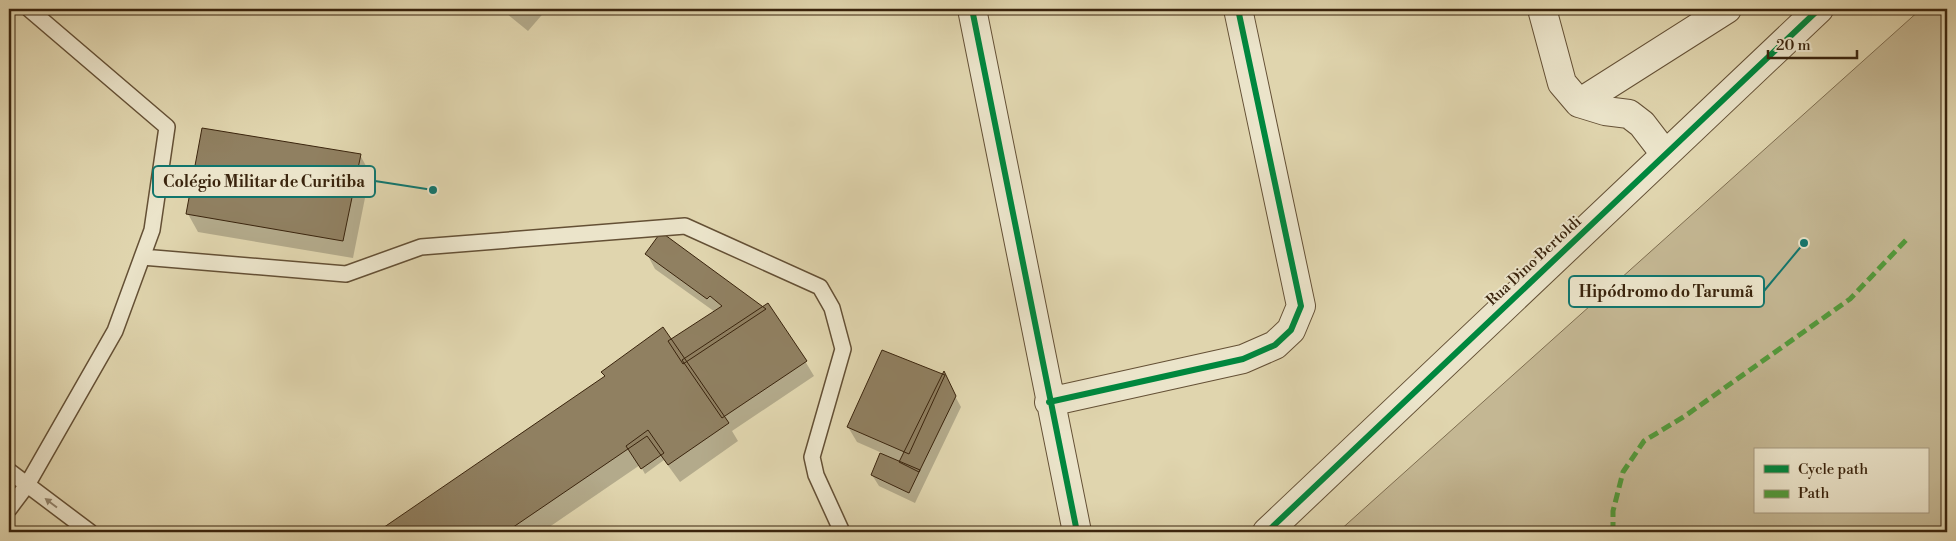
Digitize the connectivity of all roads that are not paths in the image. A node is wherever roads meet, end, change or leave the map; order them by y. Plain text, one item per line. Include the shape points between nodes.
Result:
1 (29, 9) edge
2 (972, 9) edge
3 (1238, 9) edge
4 (1542, 9) edge
5 (1727, 9) edge
6 (1818, 9) edge
7 (1579, 103) junction
8 (1665, 154) junction
9 (142, 256) junction
10 (1049, 402) junction
11 (9, 471) edge
12 (27, 485) junction
13 (9, 509) edge
14 (90, 532) edge
15 (842, 532) edge
16 (1077, 532) edge
17 (1267, 532) edge

1 - 9 lane via 166,127 152,230
2 - 10 street
3 - 10 street via 1301,306 1291,330 1275,345 1243,359
4 - 7 street via 1562,83
5 - 7 street
6 - 8 street, Rua Dino Bertoldi
7 - 8 street via 1605,112 1629,114 1642,124
8 - 17 street, Rua Dino Bertoldi
9 - 12 lane via 114,331
9 - 15 lane via 346,274 421,247 685,226 820,287 832,308 843,349 812,457 816,475
10 - 16 street
11 - 12 lane
12 - 13 lane
14 -> 12 lane

